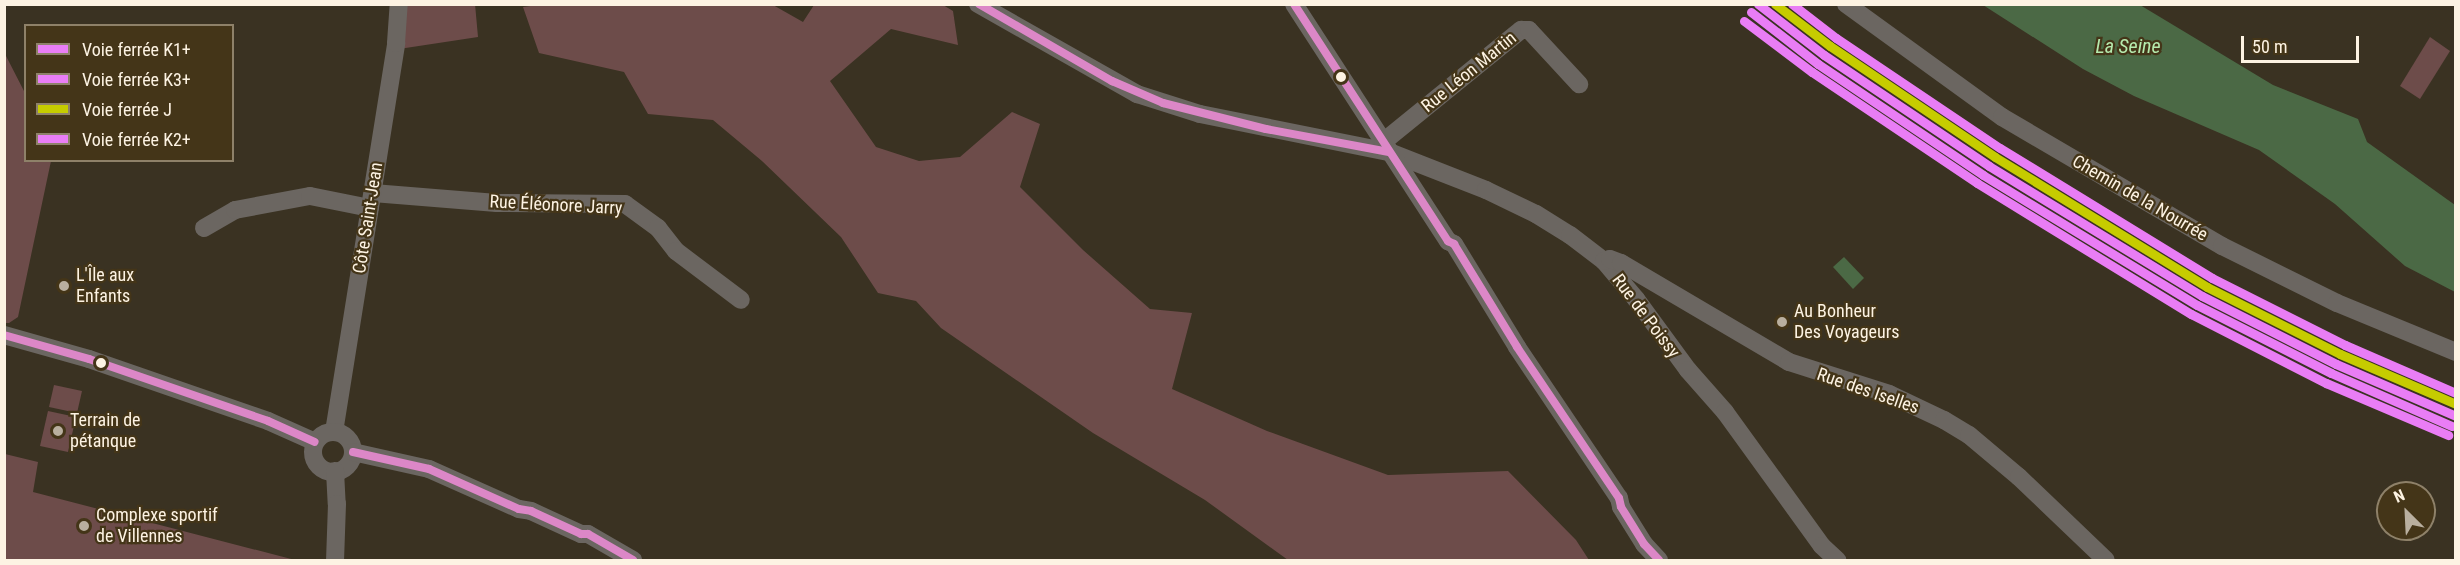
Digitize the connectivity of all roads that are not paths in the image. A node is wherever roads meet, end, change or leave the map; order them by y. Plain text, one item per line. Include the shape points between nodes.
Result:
1 (399, 4) edge
2 (978, 4) edge
3 (1294, 4) edge
4 (1846, 4) edge
5 (1578, 84) dead end
6 (1386, 147) junction
7 (371, 200) junction
8 (204, 228) dead end
9 (1604, 261) junction
10 (741, 300) dead end
11 (4, 335) edge
12 (2456, 352) edge
13 (334, 432) junction
14 (315, 442) junction
15 (353, 452) junction
16 (335, 471) junction
17 (335, 561) edge
18 (633, 561) edge
19 (1659, 561) edge
20 (1837, 561) edge
21 (2106, 561) edge

1 - 7 street, Côte Saint-Jean
2 - 6 street, Rue de Poissy via 1112,81 1154,100 1266,129
3 - 6 street
4 - 12 street, Chemin de la Nourrée via 2002,117 2222,246 2337,303
5 - 6 street, Rue Léon Martin via 1529,30 1521,30
6 - 9 street, Rue de Poissy via 1536,214
6 - 19 street via 1448,241 1454,244 1506,331 1619,498 1644,544
7 - 8 street, Rue Éléonore Jarry via 310,196 235,210
7 - 10 street, Rue Éléonore Jarry via 625,204
7 - 13 street, Côte Saint-Jean
9 - 20 street, Rue de Poissy
9 - 21 street, Rue des Iselles via 1621,263 1789,362 1889,394 1944,420 1969,435 2019,477
11 - 14 street via 88,359 268,421
13 - 14 street via 325,433
13 - 15 street via 346,436
14 - 16 street via 316,463 324,470
15 - 16 street via 346,466
15 - 18 street via 429,469 588,534
16 - 17 street

